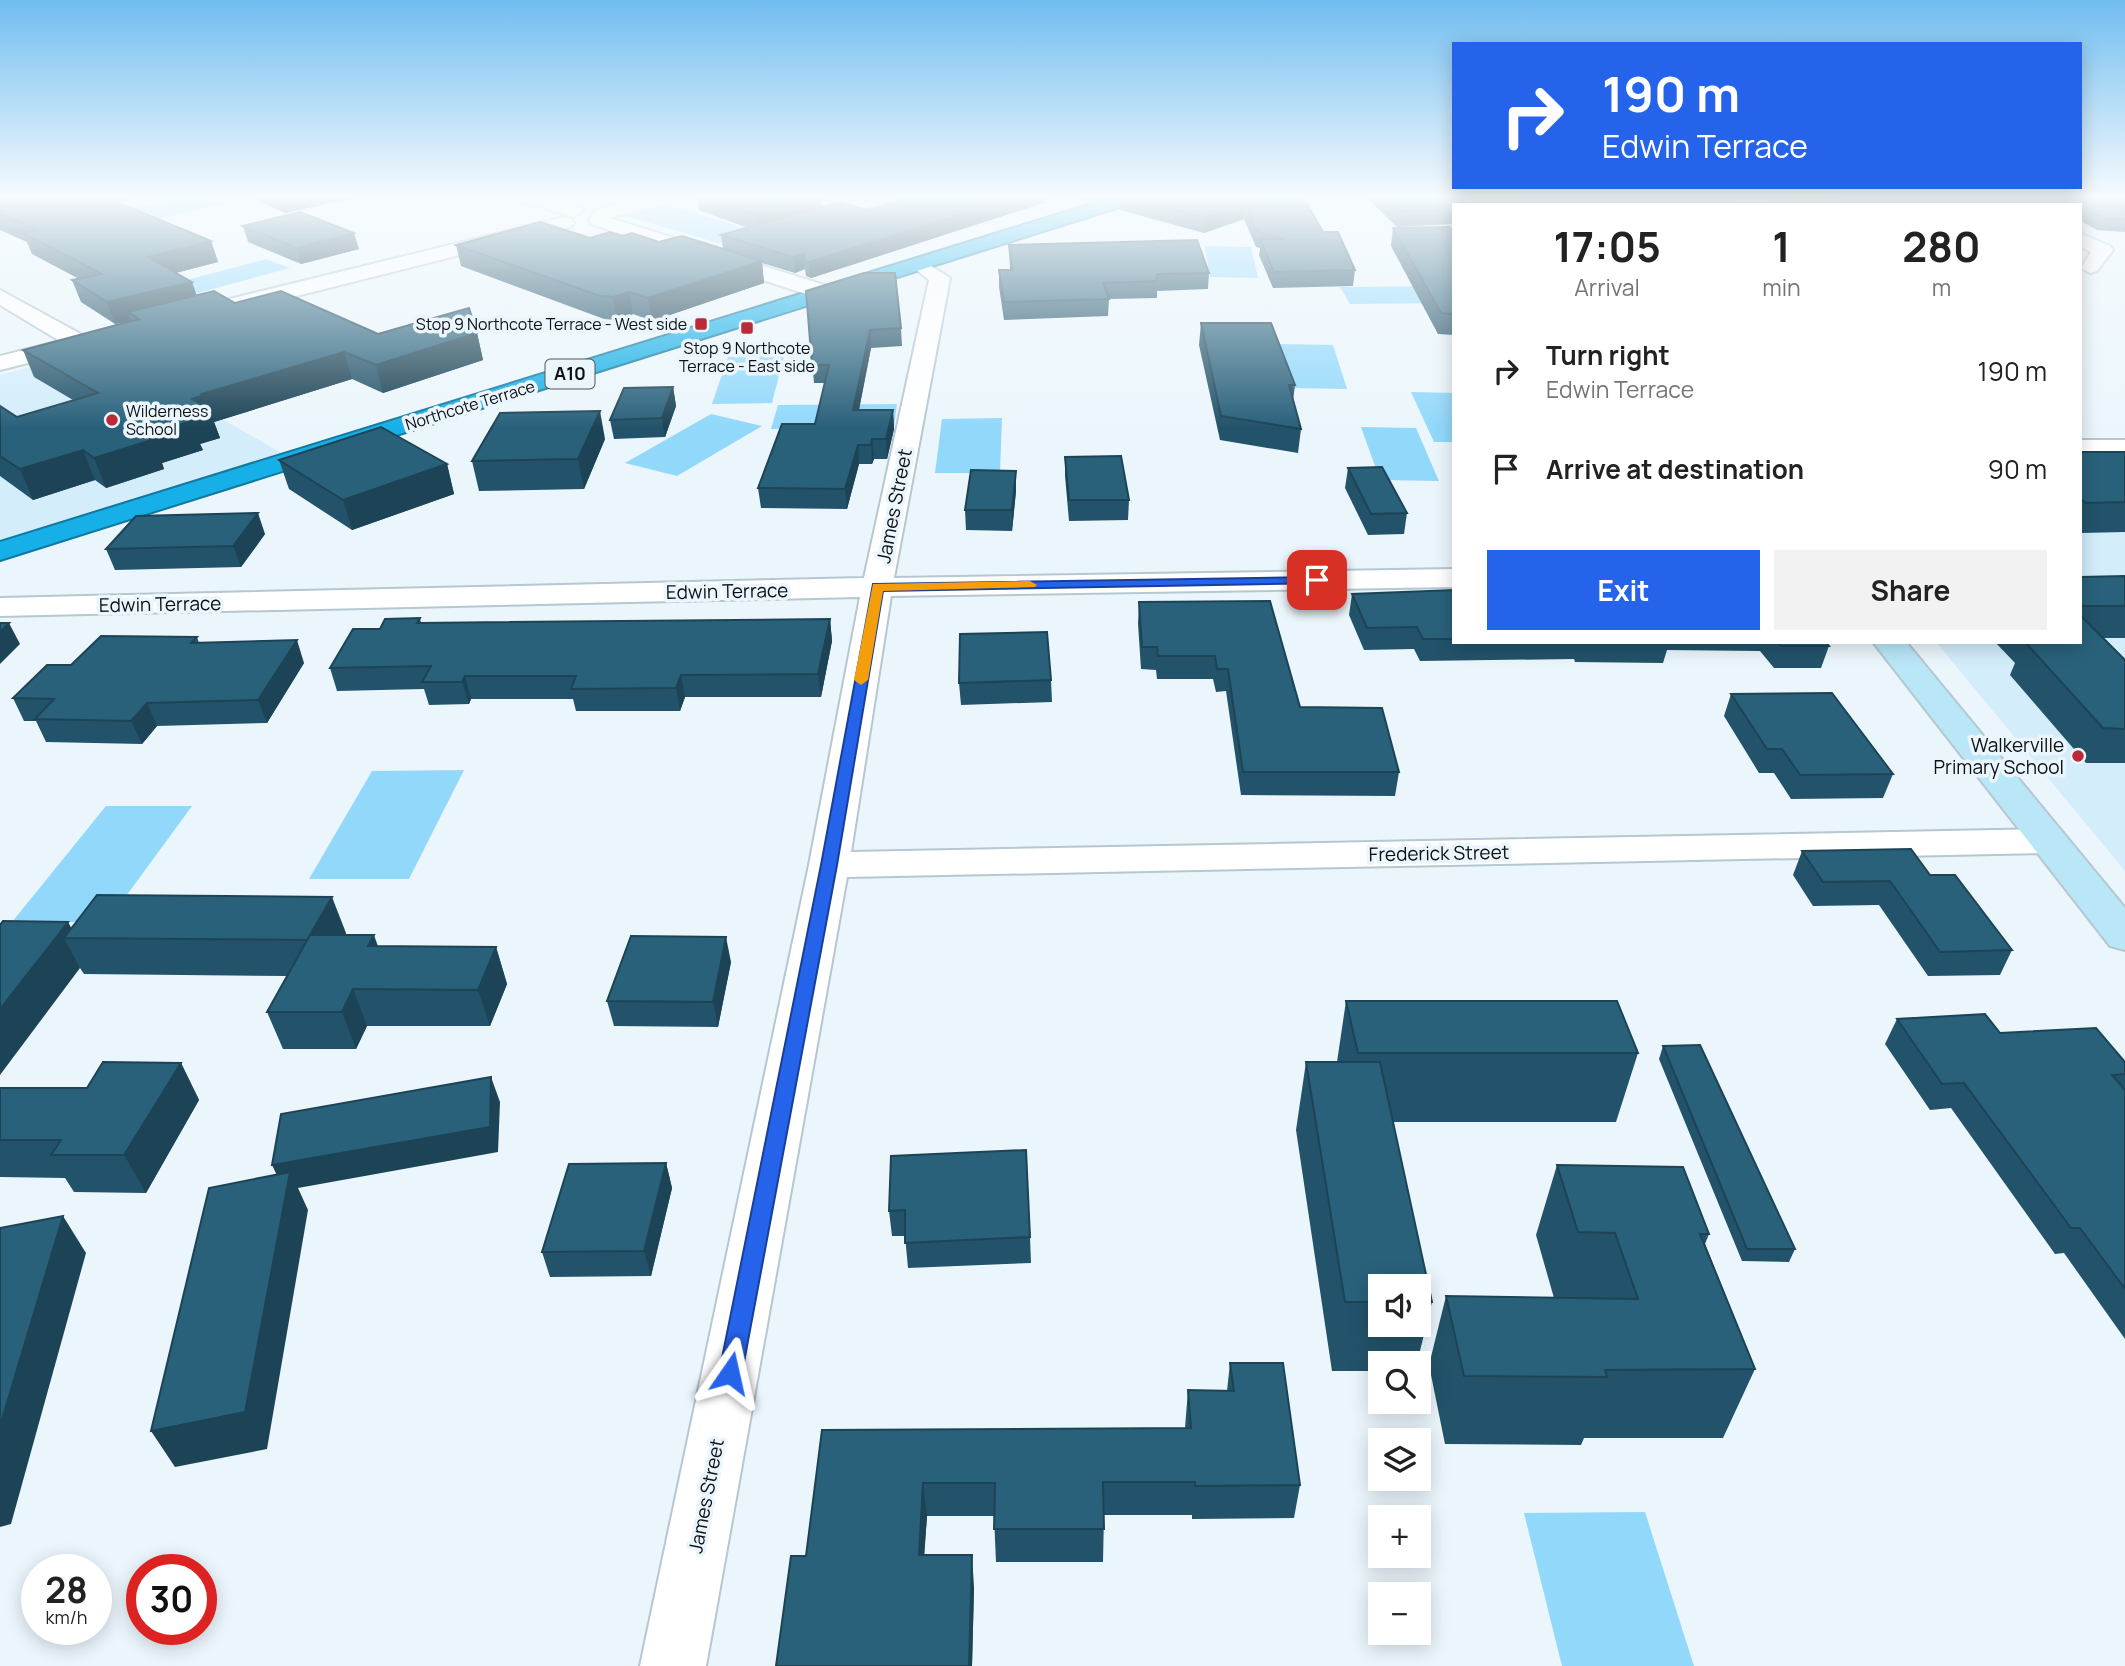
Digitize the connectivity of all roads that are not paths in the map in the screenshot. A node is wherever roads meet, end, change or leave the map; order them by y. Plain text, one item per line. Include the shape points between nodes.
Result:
1 (355, 273) edge
2 (763, 273) edge
3 (894, 273) edge
4 (932, 273) edge
5 (826, 293) junction
6 (0, 296) edge
7 (212, 310) edge
8 (106, 336) edge
9 (80, 343) junction
10 (0, 363) edge
11 (2082, 448) edge
12 (2125, 448) edge
13 (0, 551) edge
14 (1452, 578) edge
15 (877, 587) junction
16 (0, 607) edge
17 (1891, 644) edge
18 (2049, 842) junction
19 (829, 865) junction
20 (2125, 936) edge
21 (673, 1666) edge

1 - 7 street
2 - 5 street
3 - 5 highway, Northcote Terrace / A10
4 - 15 street, James Street via 940,278
5 - 13 highway, Northcote Terrace / A10
6 - 9 street
8 - 9 street
9 - 10 street
11 - 12 street
14 - 15 street, Edwin Terrace
15 - 16 street, Edwin Terrace
15 - 19 street, James Street
17 - 18 main road
18 - 19 street, Frederick Street
18 - 20 main road
19 - 21 street, James Street

